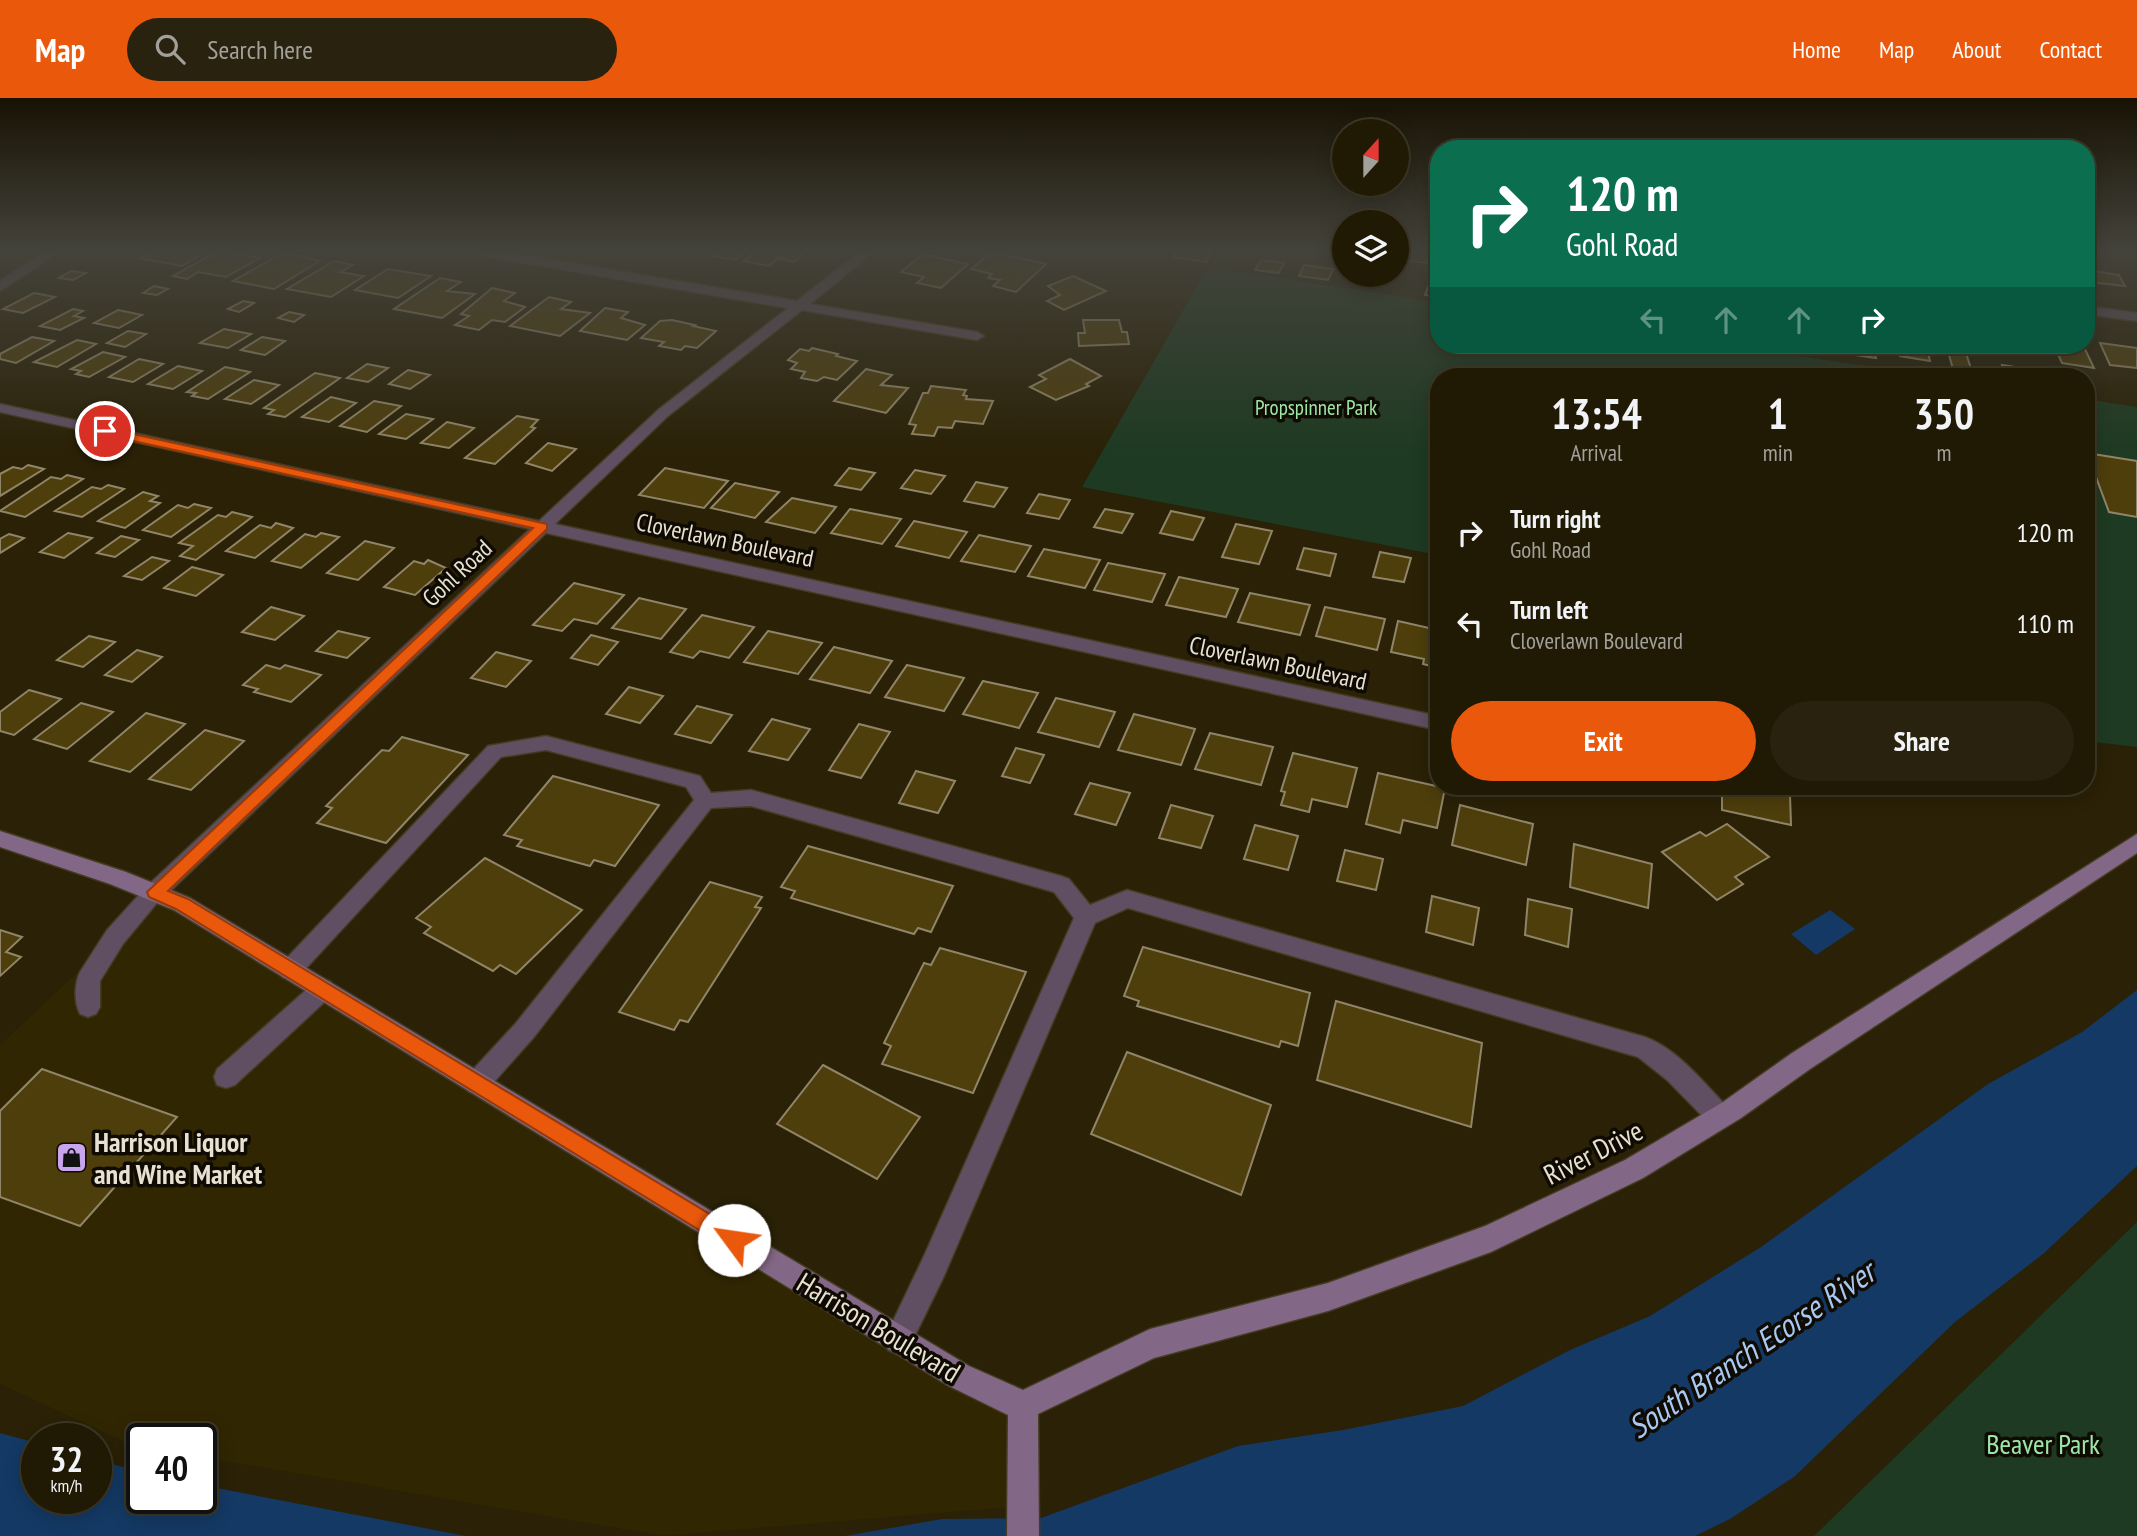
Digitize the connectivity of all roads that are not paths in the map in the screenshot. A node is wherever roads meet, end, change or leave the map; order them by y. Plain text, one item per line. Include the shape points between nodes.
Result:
1 (784, 317) edge
2 (864, 317) edge
3 (977, 336) dead end
4 (0, 408) edge
5 (542, 527) junction
6 (1430, 721) edge
7 (705, 801) junction
8 (0, 839) edge
9 (2137, 842) edge
10 (155, 892) junction
11 (1086, 917) junction
12 (290, 970) junction
13 (323, 989) junction
14 (88, 1007) dead end
15 (226, 1077) dead end
16 (477, 1083) junction
17 (1720, 1117) junction
18 (898, 1339) junction
19 (1023, 1406) junction
20 (1023, 1521) edge

1 - 5 street, Gohl Road via 663,414
2 - 3 street
4 - 5 street, Cloverlawn Boulevard
5 - 6 street, Cloverlawn Boulevard
5 - 10 street, Gohl Road
7 - 11 street via 751,798 1061,885
7 - 12 street via 693,781 546,743 495,751
7 - 16 street via 525,1030
8 - 10 street, Harrison Boulevard
9 - 17 street, River Drive
10 - 12 street, Harrison Boulevard
10 - 14 street, Gohl Road via 115,937 88,979
11 - 17 street via 1127,899 1646,1048
11 - 18 street
12 - 13 street, Harrison Boulevard
13 - 15 street
13 - 16 street, Harrison Boulevard
16 - 18 street, Harrison Boulevard
17 - 19 street, River Drive via 1634,1169 1491,1238 1328,1297 1150,1344
18 - 19 street, Harrison Boulevard via 959,1376
19 - 20 street

